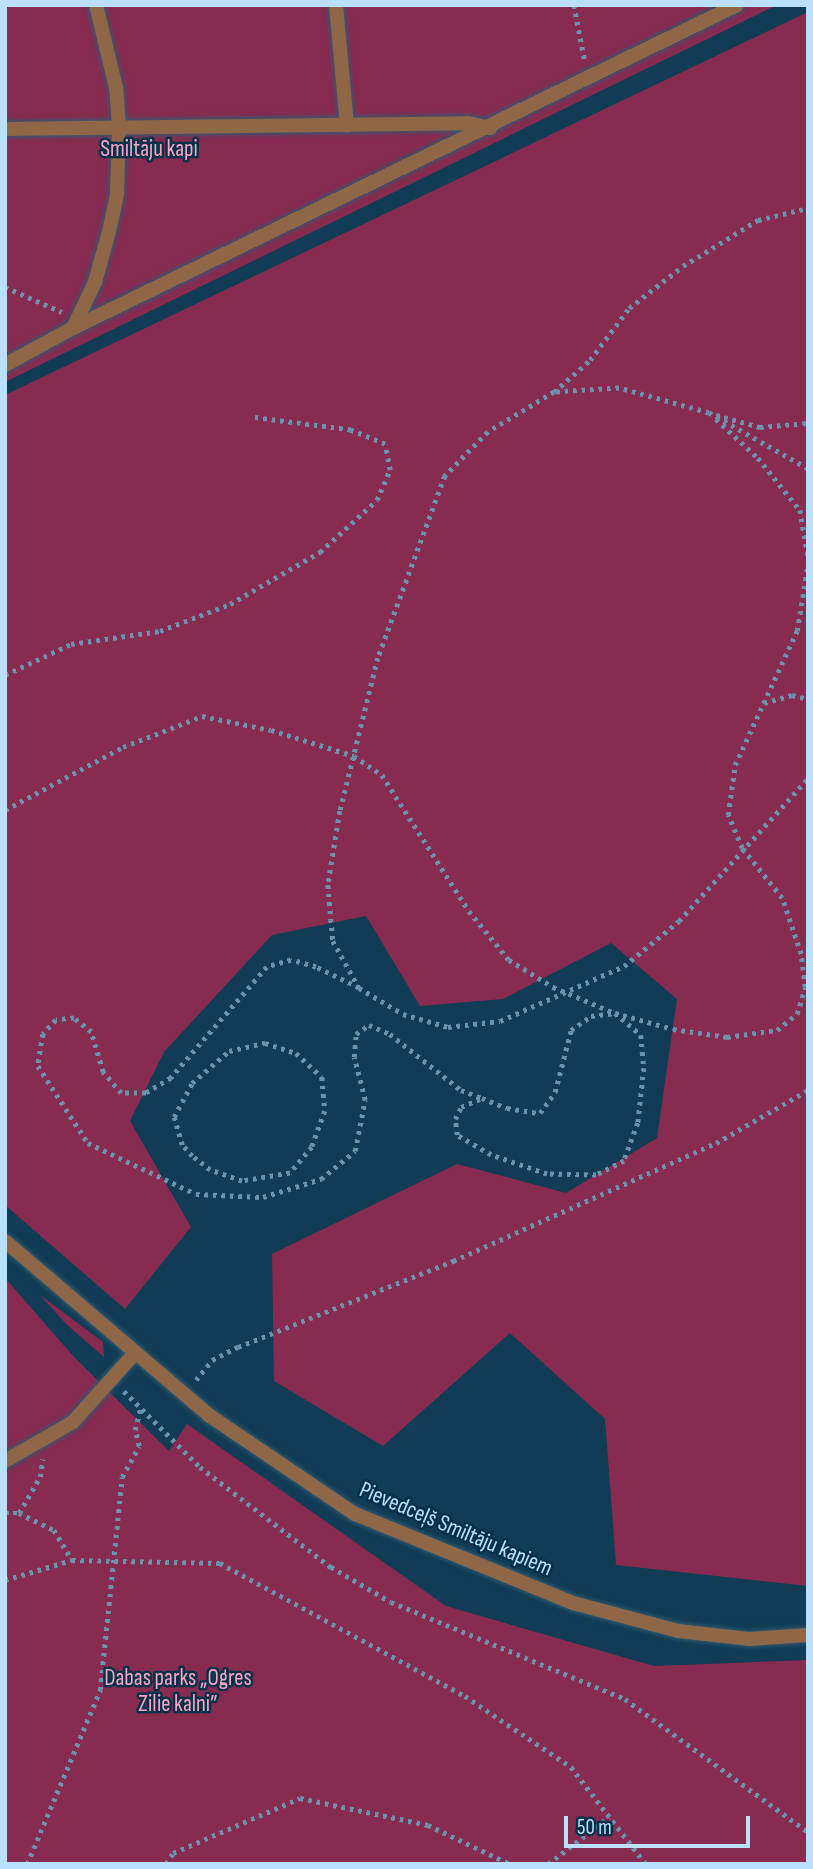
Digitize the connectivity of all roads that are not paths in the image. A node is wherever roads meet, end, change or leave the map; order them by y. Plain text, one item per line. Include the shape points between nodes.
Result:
1 (96, 5) edge
2 (337, 5) edge
3 (737, 5) edge
4 (347, 125) junction
5 (119, 127) junction
6 (490, 128) junction
7 (5, 129) edge
8 (74, 323) junction
9 (5, 365) edge
10 (5, 1241) edge
11 (135, 1353) junction
12 (5, 1461) edge
13 (808, 1635) edge

1 - 5 street via 116,88
2 - 4 street
3 - 6 street
4 - 5 street
4 - 6 street via 468,123
5 - 7 street
5 - 8 street via 117,194 109,232 94,282
6 - 8 street
8 - 9 street
10 - 11 street, Pievedceļš Smiltāju kapiem
11 - 12 street via 73,1422
11 - 13 street, Pievedceļš Smiltāju kapiem via 284,1469 355,1514 573,1603 678,1631 749,1639

